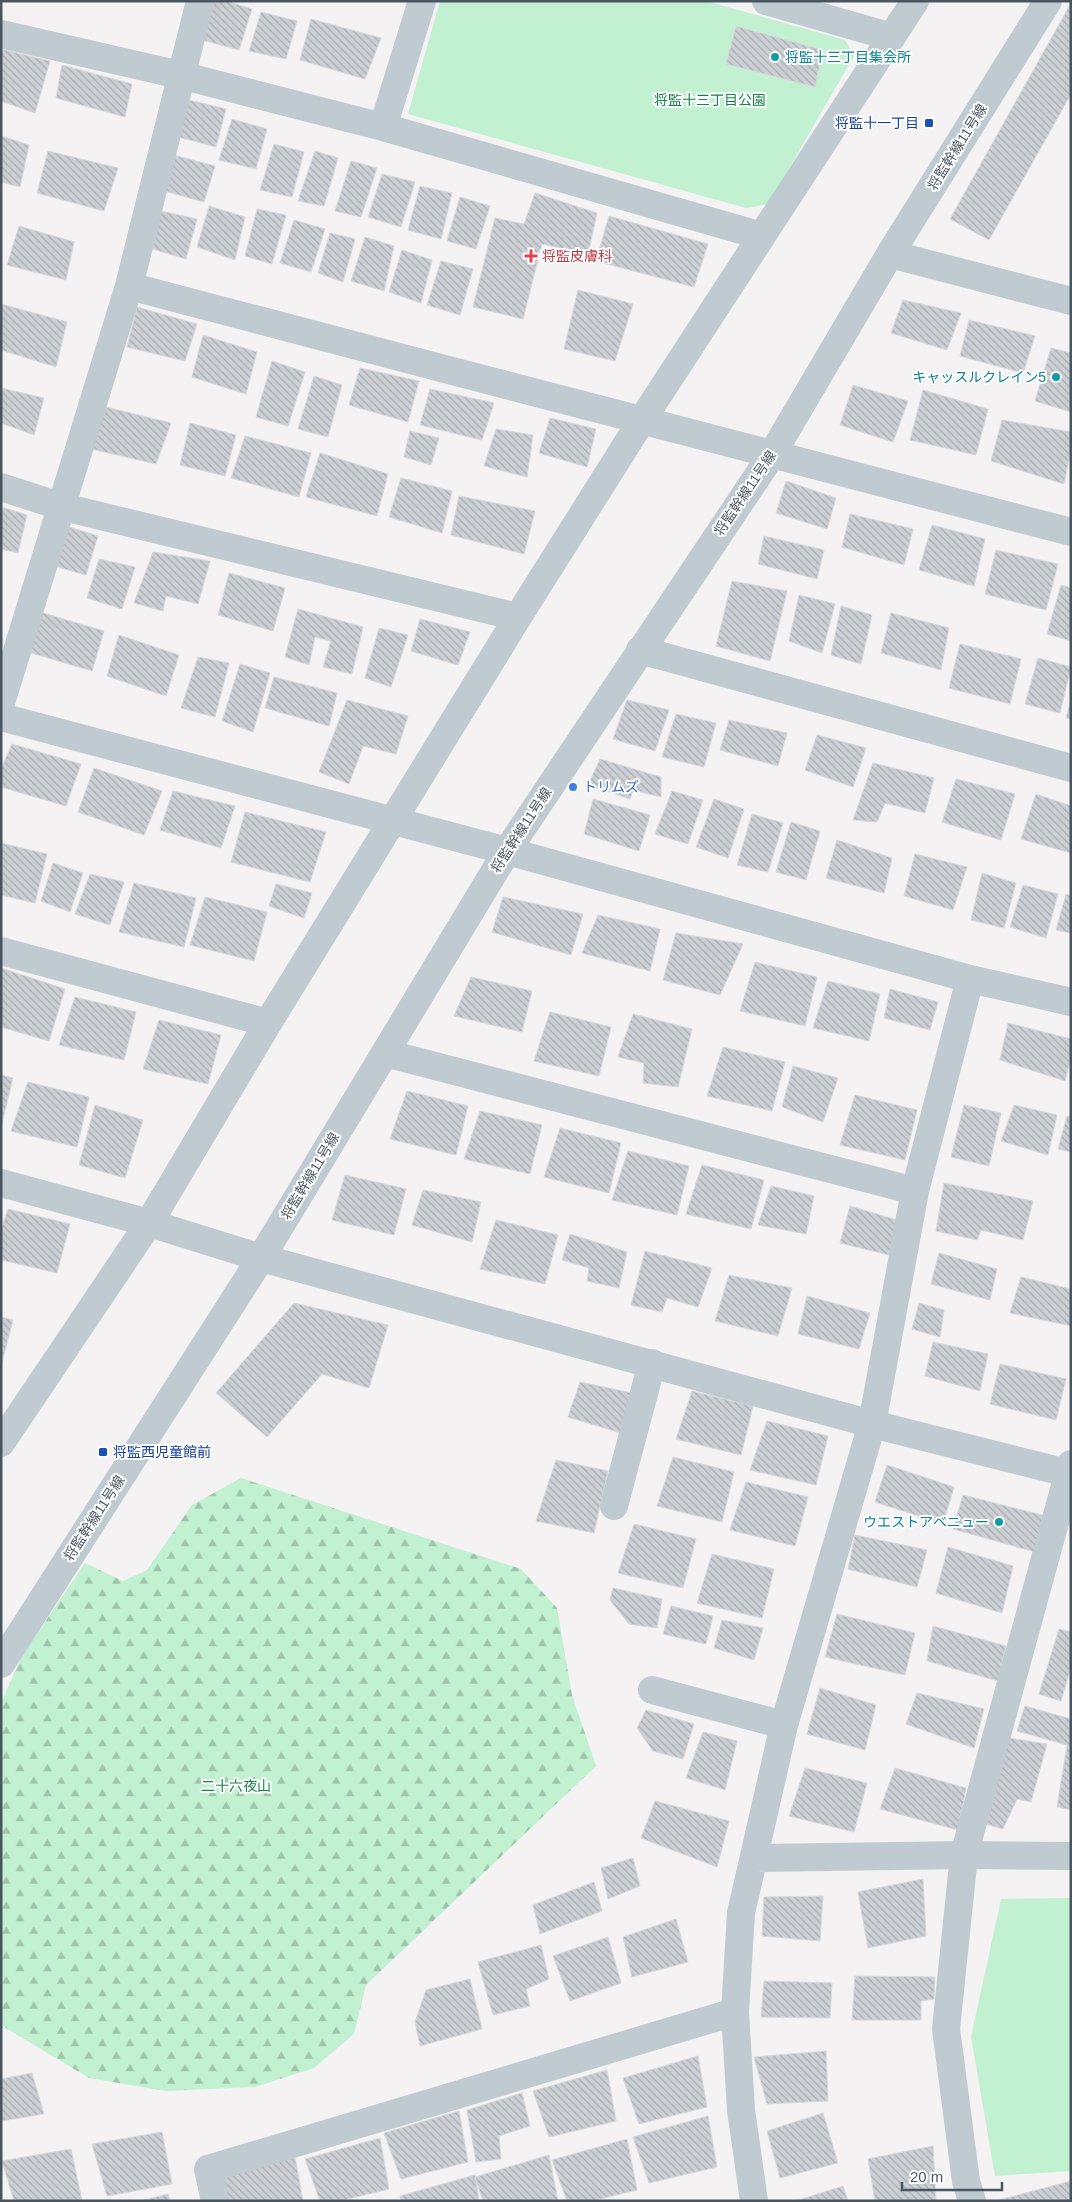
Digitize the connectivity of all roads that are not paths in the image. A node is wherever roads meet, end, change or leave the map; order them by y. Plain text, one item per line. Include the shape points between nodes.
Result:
1 (200, 1) edge
2 (422, 1) edge
3 (766, 1) edge
4 (915, 1) edge
5 (1048, 1) edge
6 (1, 34) edge
7 (892, 37) junction
8 (180, 76) junction
9 (383, 126) junction
10 (762, 236) junction
11 (890, 254) junction
12 (129, 286) junction
13 (1071, 301) edge
14 (642, 420) junction
15 (771, 456) junction
16 (1, 486) edge
17 (63, 507) junction
18 (1071, 532) edge
19 (518, 617) junction
20 (640, 650) junction
21 (1, 703) edge
22 (1, 717) edge
23 (1071, 768) edge
24 (392, 822) junction
25 (507, 851) junction
26 (1, 951) edge
27 (970, 979) junction
28 (1071, 1002) edge
29 (268, 1023) junction
30 (385, 1053) junction
31 (1, 1182) edge
32 (915, 1191) junction
33 (149, 1223) junction
34 (261, 1258) junction
35 (652, 1364) junction
36 (9, 1417) edge
37 (872, 1424) junction
38 (1, 1444) edge
39 (1070, 1471) edge
40 (614, 1506) dead end
41 (1, 1664) edge
42 (652, 1690) dead end
43 (784, 1726) junction
44 (964, 1855) junction
45 (1071, 1856) edge
46 (755, 1858) junction
47 (735, 2012) junction
48 (748, 2199) edge
49 (215, 2201) edge
50 (972, 2201) edge

1 - 8 street
2 - 9 street
3 - 7 street
4 - 7 street
5 - 11 street, 将監幹線11号線
6 - 8 street
7 - 10 street
8 - 9 street
8 - 12 street
9 - 10 street
10 - 14 street
11 - 13 street
11 - 15 street, 将監幹線11号線
12 - 14 street
12 - 17 street
14 - 15 street
14 - 19 street
15 - 18 street
15 - 20 street, 将監幹線11号線
16 - 17 street
17 - 19 street
17 - 21 street
19 - 24 street
20 - 23 street
20 - 25 street, 将監幹線11号線
22 - 24 street
24 - 25 street
24 - 29 street
25 - 27 street
25 - 30 street, 将監幹線11号線
26 - 29 street
27 - 28 street
27 - 32 street
29 - 33 street
30 - 32 street
30 - 34 street, 将監幹線11号線
31 - 33 street
32 - 37 street
33 - 34 street
33 - 36 street
34 - 35 street
34 - 41 street, 将監幹線11号線
35 - 37 street
35 - 40 street
36 - 38 street
37 - 39 street
37 - 43 street
39 - 44 street
42 - 43 street
43 - 46 street
44 - 45 street
44 - 46 street
44 - 50 street via 946,2029 966,2181
46 - 47 street via 741,1913
47 - 48 street
47 - 49 street via 208,2169

